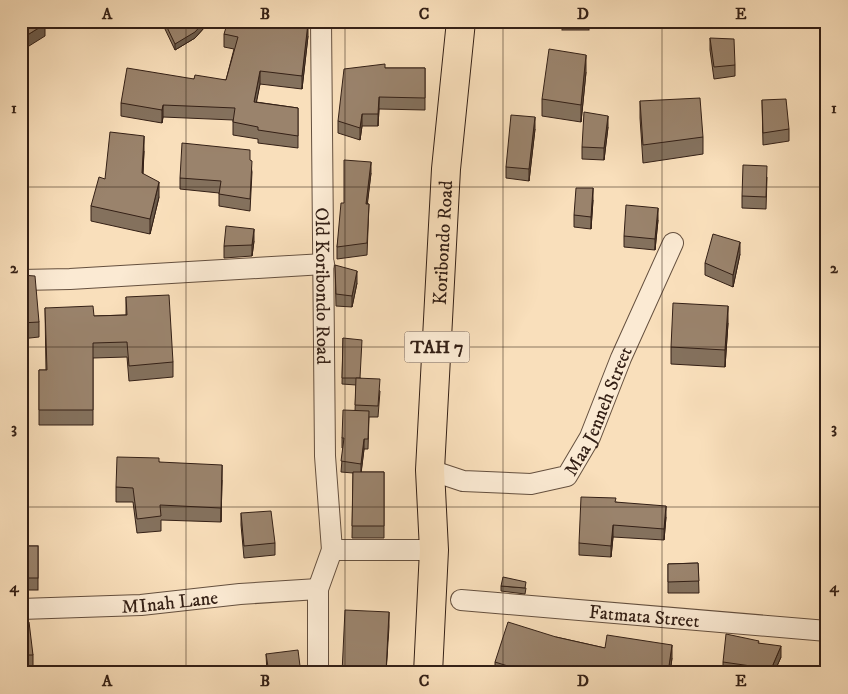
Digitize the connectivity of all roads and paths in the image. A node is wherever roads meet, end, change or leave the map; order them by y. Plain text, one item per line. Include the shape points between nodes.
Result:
1 (321, 21) edge
2 (461, 21) edge
3 (673, 243) dead end
4 (324, 264) junction
5 (21, 280) edge
6 (430, 470) junction
7 (332, 550) junction
8 (434, 550) junction
9 (318, 589) junction
10 (461, 600) dead end
11 (21, 609) edge
12 (827, 631) edge
13 (318, 673) edge
14 (428, 673) edge

1 - 4 street, Old Koribondo Road
2 - 6 highway, Koribondo Road / TAH 7 via 446,169
3 - 6 street, Maa Jenneh Street via 621,358 590,437 567,476 531,484 463,481
4 - 5 street
4 - 7 street, Old Koribondo Road via 325,456
6 - 8 highway, Koribondo Road / TAH 7
7 - 8 street
7 - 9 street, Old Koribondo Road
8 - 14 highway, Koribondo Road / TAH 7
9 - 11 street, MInah Lane via 141,605
9 - 13 street, Old Koribondo Road
10 - 12 street, Fatmata Street

